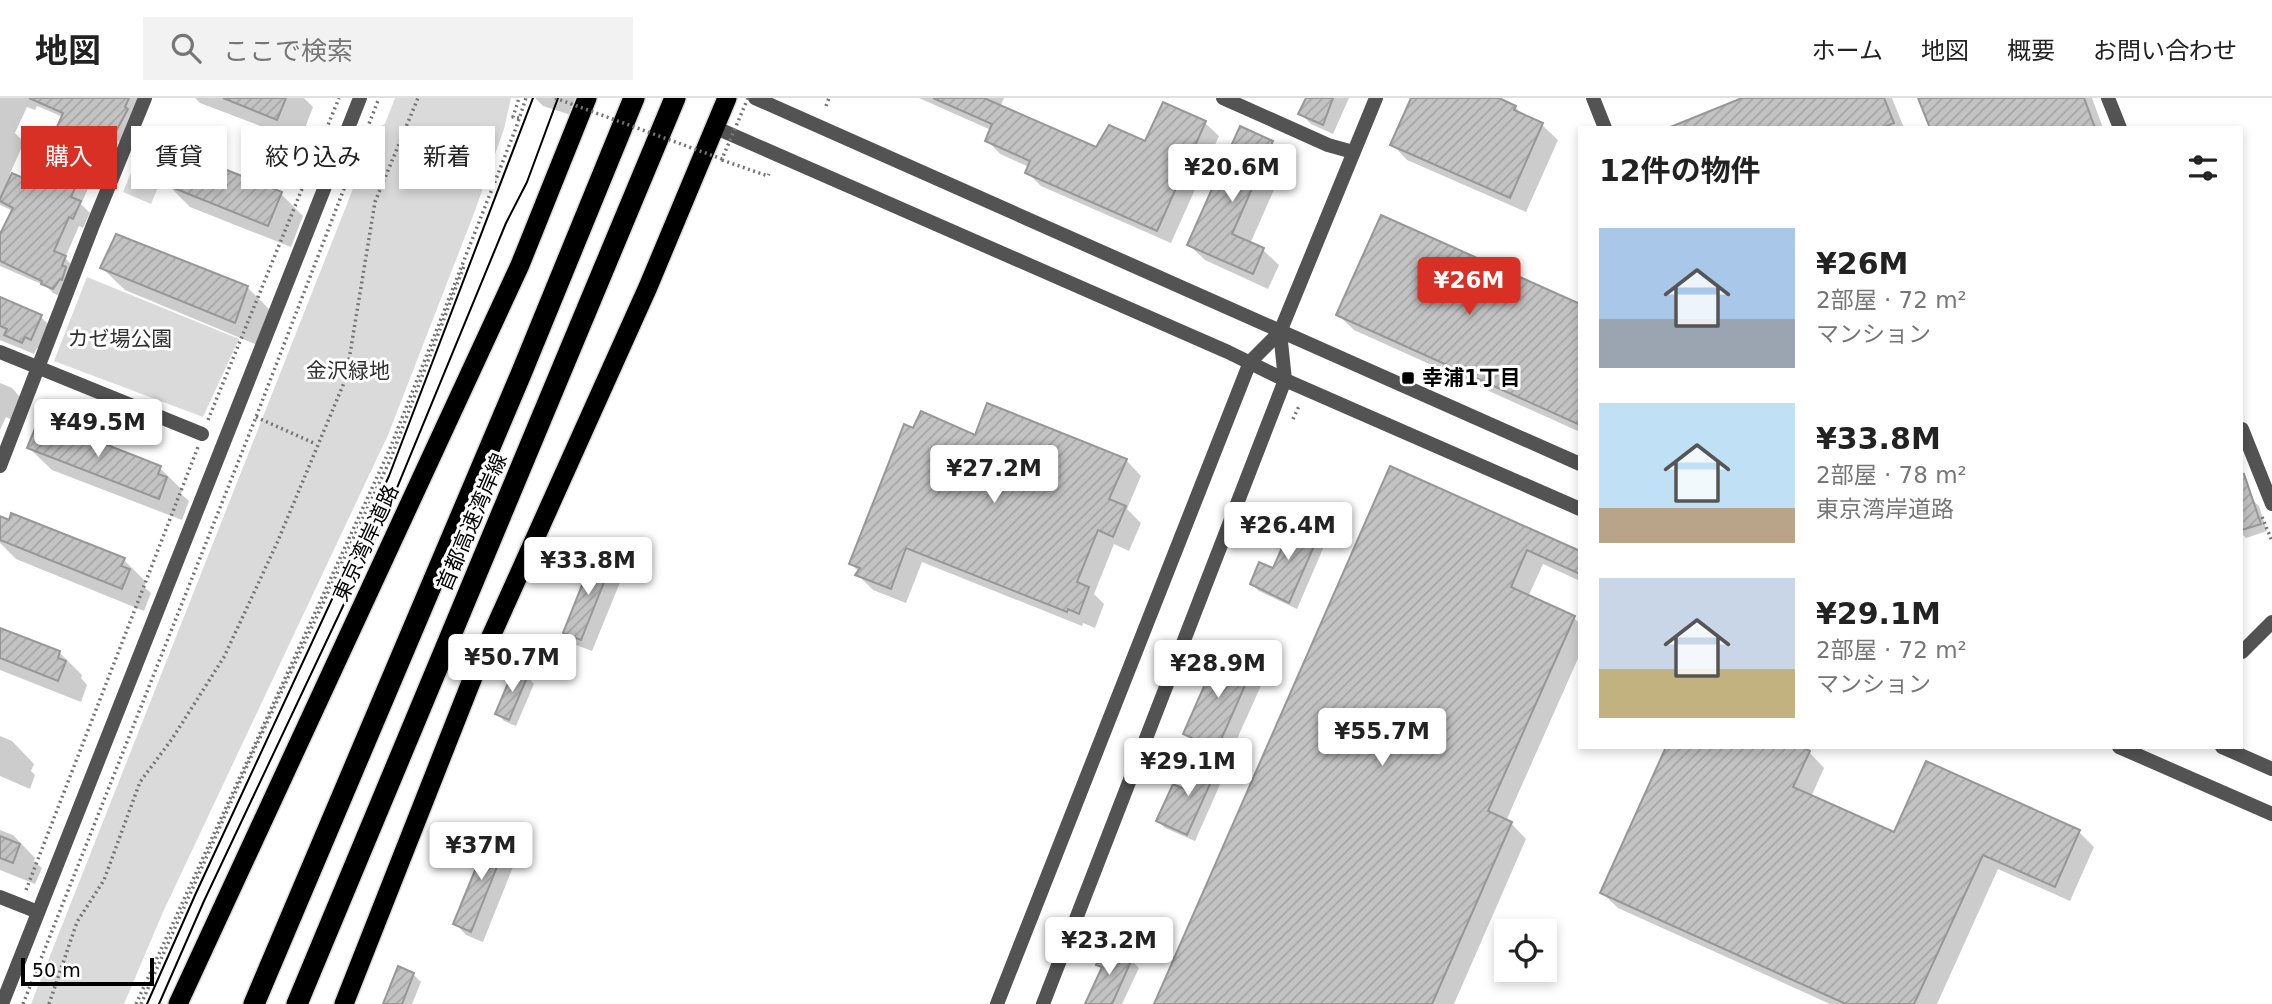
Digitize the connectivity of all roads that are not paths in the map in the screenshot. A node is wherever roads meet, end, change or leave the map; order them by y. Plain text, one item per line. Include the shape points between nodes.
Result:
1 (145, 98) edge
2 (360, 98) edge
3 (587, 98) edge
4 (634, 98) edge
5 (675, 98) edge
6 (727, 98) edge
7 (755, 98) edge
8 (1223, 98) edge
9 (1376, 98) edge
10 (1592, 98) edge
11 (2108, 98) edge
12 (1604, 126) edge
13 (2119, 126) edge
14 (714, 127) junction
15 (1353, 152) junction
16 (1280, 332) junction
17 (0, 352) edge
18 (1250, 362) junction
19 (38, 367) junction
20 (1285, 380) junction
21 (2243, 432) edge
22 (202, 434) road end
23 (1578, 463) edge
24 (0, 466) edge
25 (2272, 504) edge
26 (1578, 508) edge
27 (2272, 622) edge
28 (2243, 651) edge
29 (2129, 749) edge
30 (2227, 749) edge
31 (2148, 753) edge
32 (2272, 769) edge
33 (2272, 814) edge
34 (0, 897) edge
35 (38, 912) junction
36 (284, 930) junction
37 (2, 1004) edge
38 (178, 1004) edge
39 (246, 1004) edge
40 (254, 1004) edge
41 (297, 1004) edge
42 (344, 1004) edge
43 (997, 1004) edge
44 (1043, 1004) edge

1 - 19 street
2 - 35 street
3 - 38 highway, 東京湾岸道路 via 520,265
4 - 36 highway, 首都高速湾岸線
5 - 41 highway, 首都高速湾岸線
6 - 14 highway
7 - 16 street
8 - 15 street
9 - 15 street
10 - 12 street
11 - 13 street
14 - 18 street
14 - 42 highway via 475,672
15 - 16 street
16 - 18 street
16 - 20 street
16 - 23 street
17 - 19 street
18 - 20 street
18 - 43 street
19 - 22 street
19 - 24 street
20 - 26 street
20 - 44 street
21 - 25 street
27 - 28 street
29 - 31 street
30 - 32 street
31 - 33 street
34 - 35 street
35 - 37 street
36 - 39 highway
36 - 40 highway

